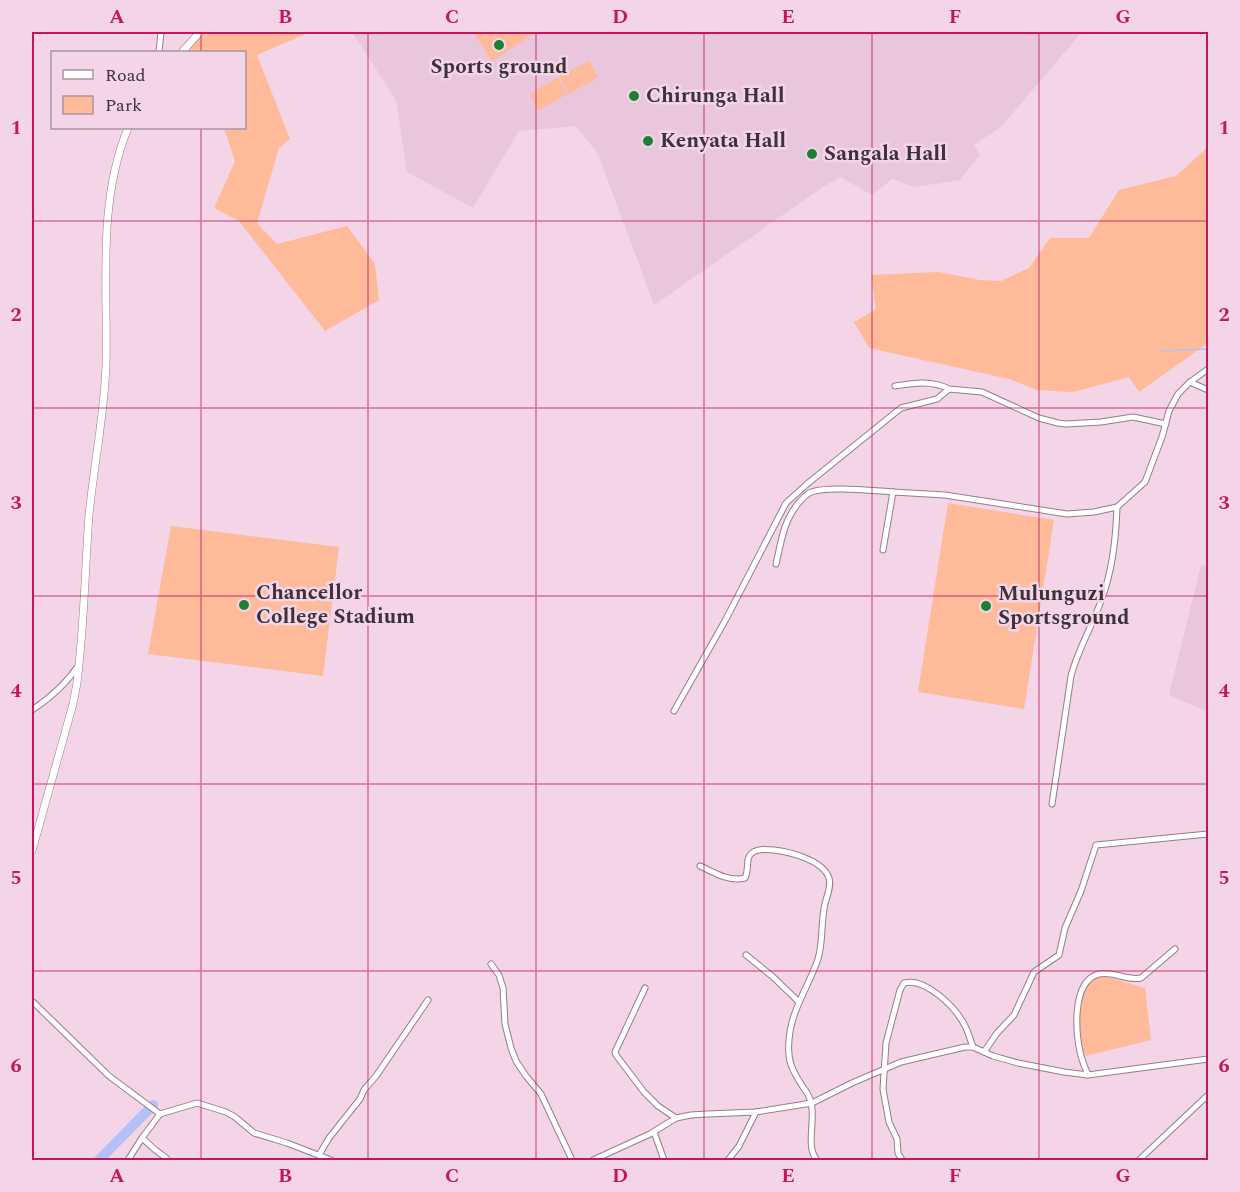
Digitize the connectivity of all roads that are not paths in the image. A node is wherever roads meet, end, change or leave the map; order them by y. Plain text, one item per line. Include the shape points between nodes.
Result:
1 (161, 32) edge
2 (200, 32) edge
3 (159, 51) edge
4 (183, 51) edge
5 (128, 129) edge
6 (1209, 369) edge
7 (1190, 382) junction
8 (896, 386) dead end
9 (949, 389) junction
10 (1209, 390) edge
11 (1166, 424) junction
12 (894, 492) junction
13 (1117, 507) junction
14 (883, 550) dead end
15 (776, 564) dead end
16 (79, 664) junction
17 (32, 710) edge
18 (674, 711) dead end
19 (1052, 804) dead end
20 (1209, 834) edge
21 (32, 851) edge
22 (700, 866) dead end
23 (1175, 948) dead end
24 (746, 955) dead end
25 (491, 964) dead end
26 (645, 988) dead end
27 (428, 1000) dead end
28 (32, 1001) edge
29 (799, 1002) junction
30 (973, 1047) junction
31 (984, 1052) junction
32 (1209, 1059) edge
33 (884, 1069) junction
34 (1088, 1075) junction
35 (1209, 1095) edge
36 (812, 1103) junction
37 (756, 1113) junction
38 (160, 1114) junction
39 (676, 1118) junction
40 (654, 1132) junction
41 (142, 1138) junction
42 (319, 1155) junction
43 (128, 1161) edge
44 (168, 1161) edge
45 (331, 1161) edge
46 (572, 1161) edge
47 (593, 1161) edge
48 (664, 1161) edge
49 (728, 1161) edge
50 (817, 1161) edge
51 (902, 1161) edge
52 (1139, 1161) edge

1 - 3 street
2 - 4 street
5 - 16 street via 112,182 107,219 106,369 89,514
6 - 7 street
7 - 10 street
7 - 11 street via 1178,394
8 - 9 street via 927,383
9 - 11 street via 982,392 1058,423 1133,417
9 - 18 street via 937,399 901,408 791,497
11 - 13 street via 1145,482
12 - 13 street via 945,495 1067,514
12 - 14 street
12 - 15 street via 810,492 790,514
13 - 19 street via 1114,553 1102,598 1071,676
16 - 17 street via 51,696
16 - 21 street via 73,704
20 - 31 street via 1096,845 1059,955 1034,972 1014,1015
22 - 29 street via 726,879 746,878 751,853 768,849 798,854 823,868 829,885 822,942
23 - 34 street via 1141,978 1108,973 1086,981 1077,1011 1082,1060
24 - 29 street
25 - 46 street via 503,988 505,1024 516,1061 541,1094
26 - 39 street via 616,1055 644,1092
27 - 42 street
28 - 38 street via 109,1076
29 - 36 street via 789,1039 789,1059
30 - 31 street
30 - 33 street via 940,1052
30 - 33 street via 956,1011 937,994 911,981 900,990 886,1043
31 - 34 street via 1018,1063
32 - 34 street
33 - 36 street
33 - 51 street via 890,1122
35 - 52 street
36 - 37 street
36 - 50 street via 811,1151
37 - 39 street
37 - 49 street
38 - 41 street
38 - 42 street via 196,1103 226,1112 254,1133
39 - 40 street
40 - 47 street
40 - 48 street
41 - 43 street
41 - 44 street
42 - 45 street

